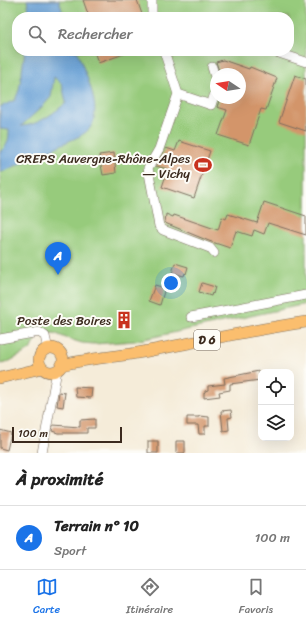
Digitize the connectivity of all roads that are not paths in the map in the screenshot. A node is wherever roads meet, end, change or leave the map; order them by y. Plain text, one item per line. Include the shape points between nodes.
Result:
1 (152, 0) edge
2 (152, 12) edge
3 (166, 56) edge
4 (288, 56) edge
5 (306, 62) edge
6 (178, 94) junction
7 (211, 104) edge
8 (214, 253) dead end
9 (306, 295) edge
10 (191, 317) dead end
11 (306, 318) edge
12 (306, 322) edge
13 (272, 327) junction
14 (0, 339) edge
15 (48, 349) junction
16 (60, 353) junction
17 (95, 359) junction
18 (50, 367) junction
19 (0, 374) edge
20 (0, 378) edge
21 (42, 453) edge

1 - 2 street
3 - 6 street
4 - 5 street
6 - 7 street
6 - 8 street via 159,149 148,168 159,226 163,230 210,248
9 - 10 street
11 - 13 main road, D 6
12 - 13 main road, D 6
13 - 17 main road, D 6
14 - 15 street via 39,332 45,336
15 - 16 main road
15 - 18 main road via 41,354
16 - 17 main road, D 6
16 - 18 main road via 62,359
17 - 18 main road, D 6
18 - 19 main road, D 6 via 19,369
18 - 20 main road, D 6
18 - 21 street via 54,391

